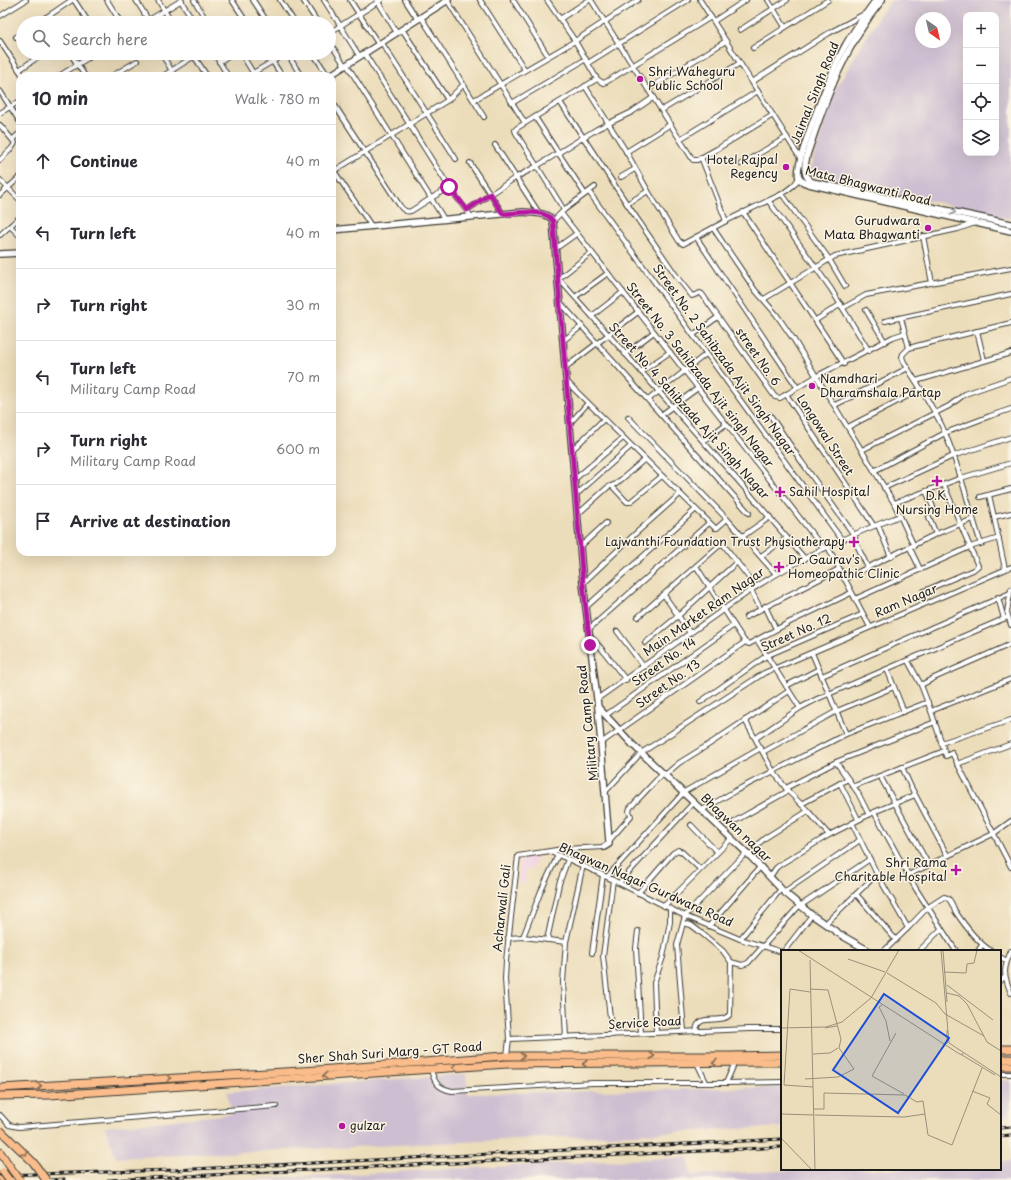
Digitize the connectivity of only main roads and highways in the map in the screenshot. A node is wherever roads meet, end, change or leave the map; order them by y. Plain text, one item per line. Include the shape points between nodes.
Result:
1 (781, 1054) edge
2 (781, 1062) edge
3 (0, 1088) edge
4 (0, 1096) edge
5 (0, 1130) edge
6 (0, 1152) edge
7 (1, 1172) edge
8 (3, 1180) edge
9 (9, 1180) edge
10 (20, 1180) edge
11 (46, 1180) edge

3 -> 1 main road, Sher Shah Suri Marg - GT Road via 310,1070 508,1052 730,1056
2 -> 4 main road, Sher Shah Suri Marg - GT Road via 507,1064 50,1095
5 -> 11 main road, bridge via 29,1158
6 - 10 main road, bridge
7 - 8 main road
7 - 9 main road, bridge

